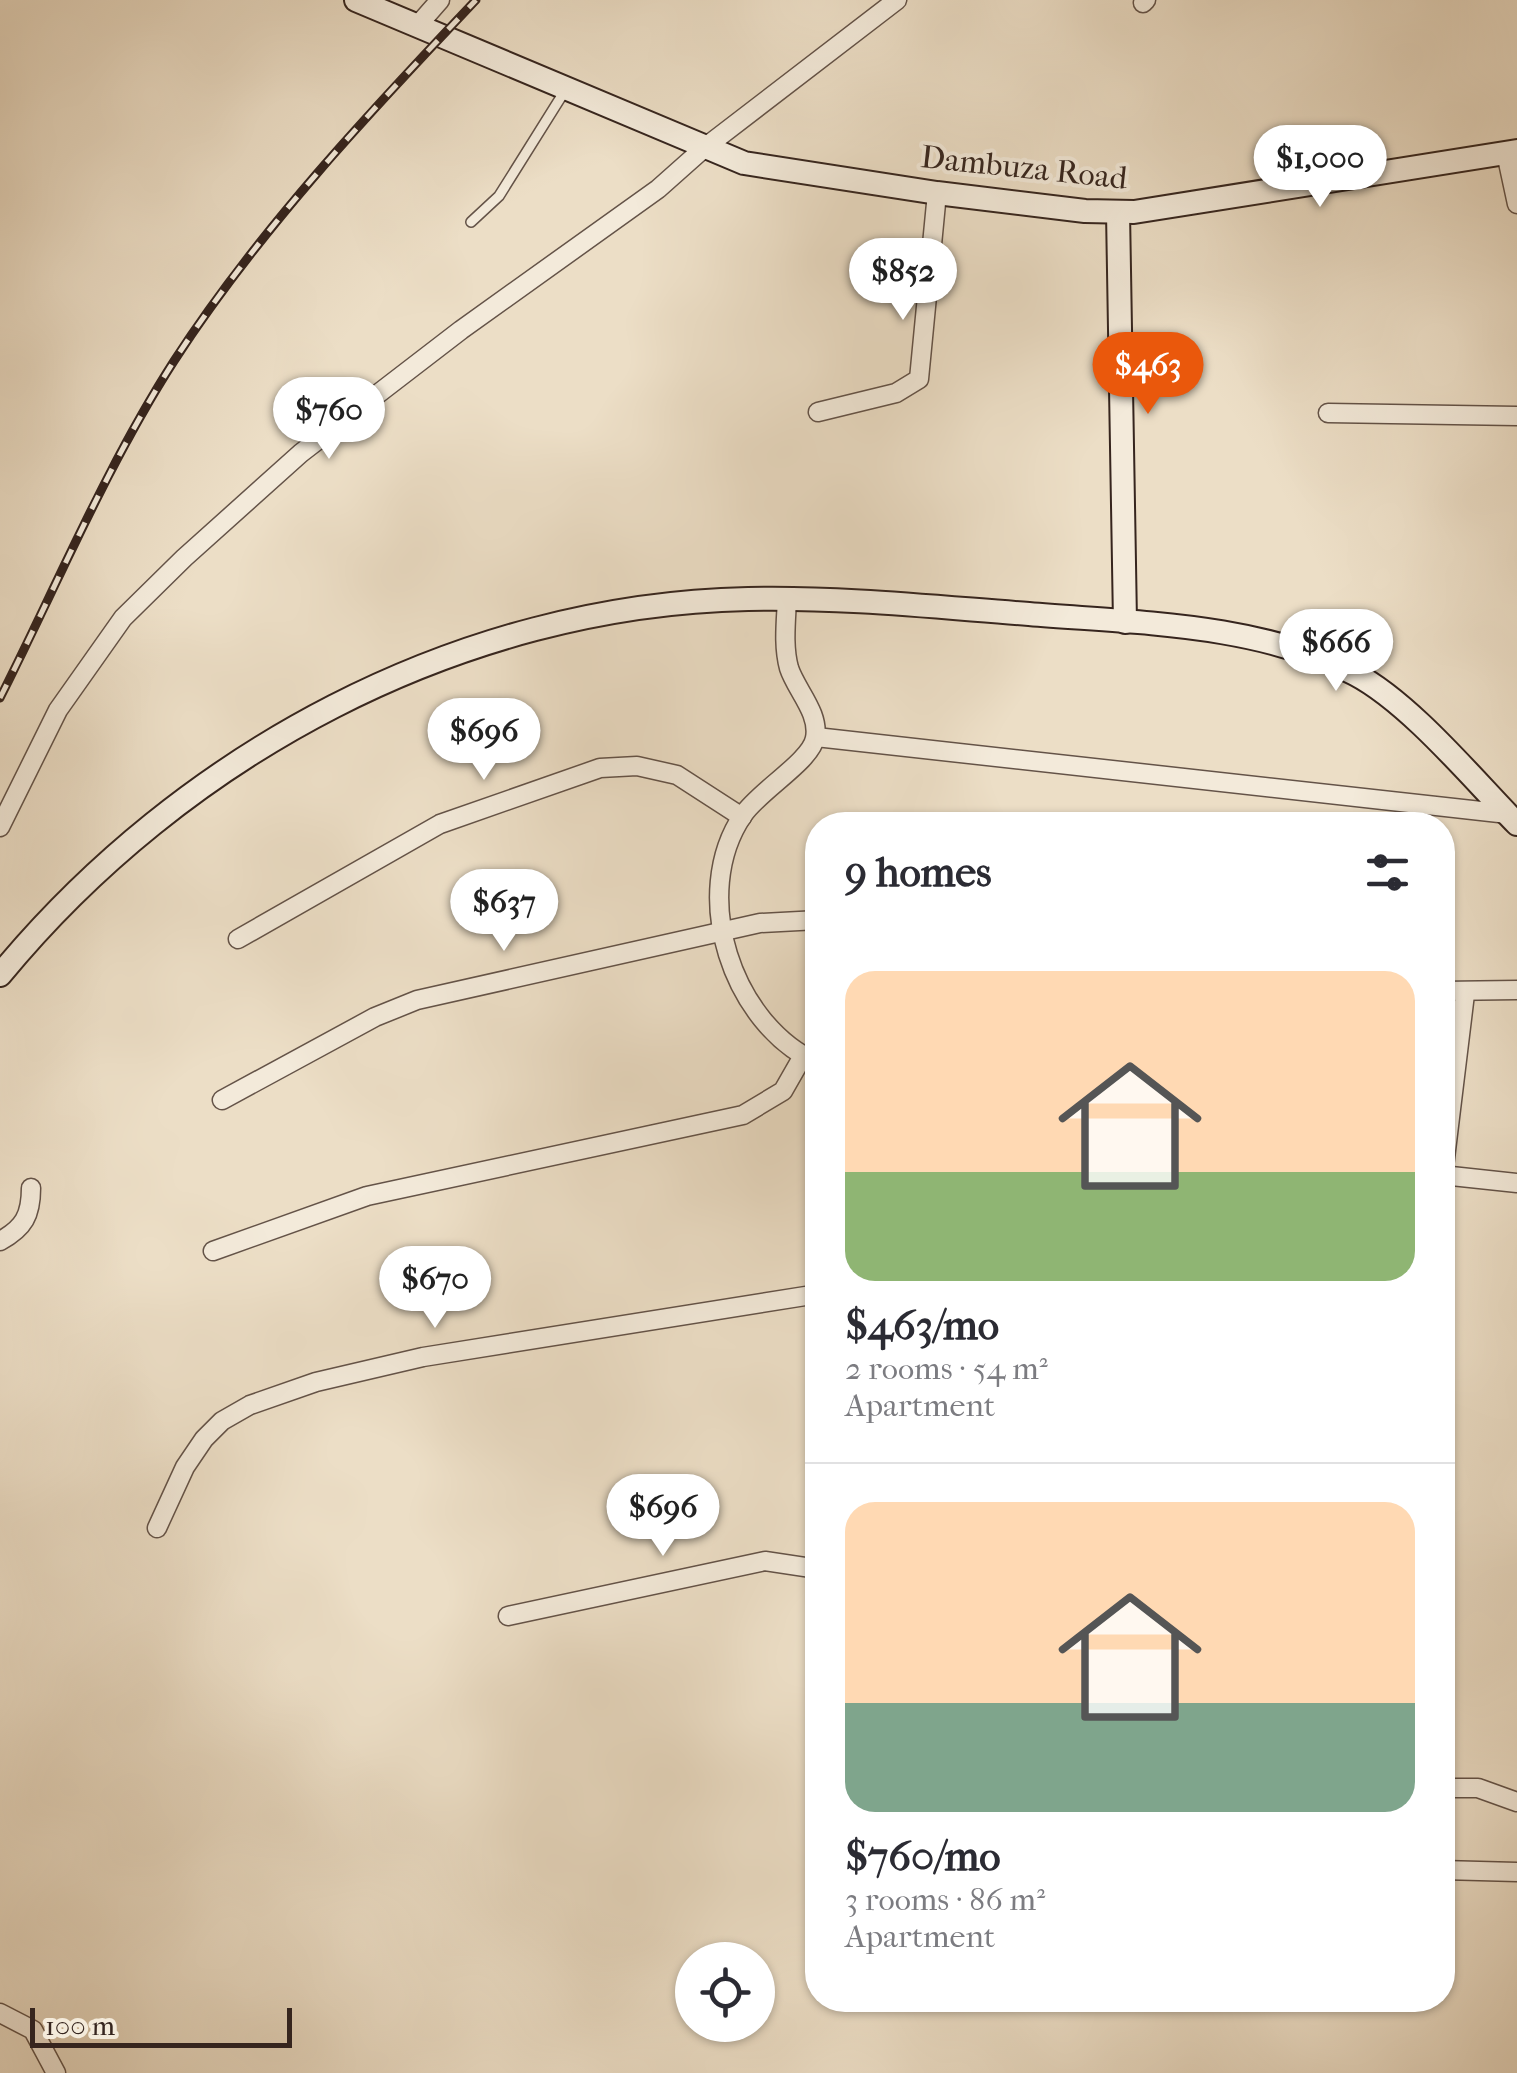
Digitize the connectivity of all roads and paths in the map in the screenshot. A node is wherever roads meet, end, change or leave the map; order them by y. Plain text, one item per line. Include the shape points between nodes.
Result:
1 (356, 0) edge
2 (440, 0) edge
3 (897, 0) edge
4 (419, 24) junction
5 (568, 86) junction
6 (703, 149) junction
7 (1511, 152) edge
8 (937, 193) junction
9 (1517, 204) edge
10 (1118, 212) junction
11 (471, 222) dead end
12 (818, 412) dead end
13 (1328, 412) dead end
14 (1517, 416) edge
15 (787, 600) junction
16 (1125, 622) junction
17 (816, 738) junction
18 (1452, 812) edge
19 (1455, 812) edge
20 (742, 817) junction
21 (1512, 819) edge
22 (0, 827) edge
23 (805, 921) edge
24 (721, 934) junction
25 (238, 939) dead end
26 (0, 975) edge
27 (1517, 990) edge
28 (1455, 993) edge
29 (1465, 994) junction
30 (805, 1057) edge
31 (805, 1066) edge
32 (1455, 1076) edge
33 (222, 1100) dead end
34 (1455, 1176) edge
35 (1517, 1183) edge
36 (31, 1188) dead end
37 (0, 1241) edge
38 (213, 1251) dead end
39 (805, 1296) edge
40 (157, 1528) dead end
41 (805, 1567) edge
42 (508, 1616) dead end
43 (1455, 1788) edge
44 (1517, 1802) edge
45 (1455, 1870) edge
46 (1517, 1872) edge
47 (0, 2013) edge
48 (56, 2073) edge

1 - 4 street, Dambuza Road
2 - 4 street
3 - 6 street
4 - 5 street, Dambuza Road
5 - 6 street, Dambuza Road
5 - 11 lane via 499,196
6 - 8 street, Dambuza Road via 776,170
6 - 22 street via 301,453 172,570 123,618 58,710
7 - 9 street
7 - 10 street, Dambuza Road
8 - 10 street, Dambuza Road
8 - 12 street via 919,378 896,393
10 - 16 street
13 - 14 street
15 - 16 street
15 - 17 street via 786,654
15 - 26 street via 649,609 566,624 366,690 262,744 168,812 57,912
16 - 21 street via 1284,646 1359,676 1409,714
17 - 18 street
17 - 20 street via 808,754
19 - 21 street
20 - 24 street via 726,856
20 - 25 street via 678,775 637,766 600,768 440,824
23 - 24 street
24 - 30 street via 754,1007
24 - 33 street via 417,1000
27 - 29 street
28 - 29 street
29 - 32 street
31 - 38 street via 783,1091 743,1115 366,1196
34 - 35 street
36 - 37 street via 25,1223
39 - 40 street via 423,1356 250,1404 204,1439
41 - 42 street via 765,1561
43 - 44 street via 1478,1788
45 - 46 street
47 - 48 street via 34,2030

